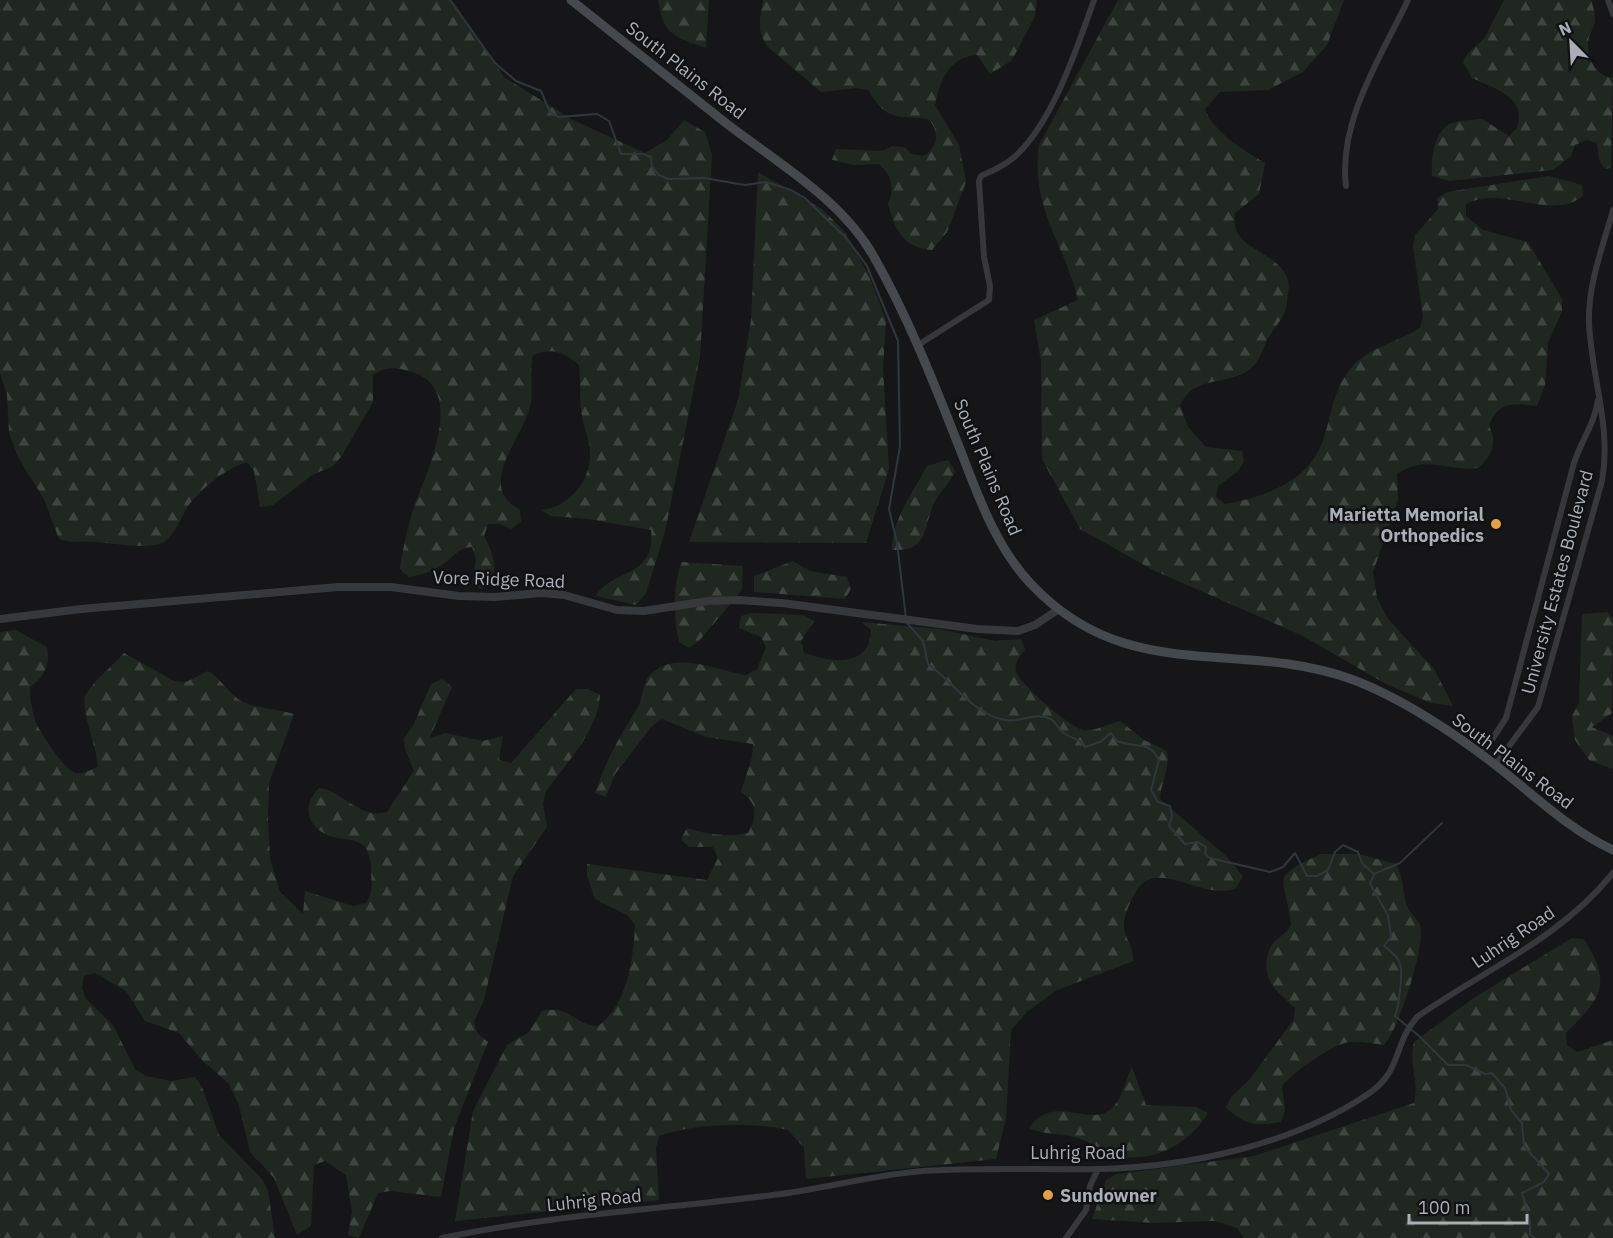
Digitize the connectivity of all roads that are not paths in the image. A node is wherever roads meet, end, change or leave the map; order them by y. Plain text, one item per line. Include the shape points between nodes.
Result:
1 (571, 0) edge
2 (1094, 0) edge
3 (1408, 0) edge
4 (1608, 0) edge
5 (1613, 14) edge
6 (1346, 186) dead end
7 (1613, 210) edge
8 (918, 345) junction
9 (1599, 393) junction
10 (1059, 609) junction
11 (0, 619) edge
12 (1482, 755) junction
13 (1495, 765) junction
14 (1613, 850) edge
15 (1613, 873) edge
16 (1098, 1169) junction
17 (442, 1238) edge
18 (1066, 1238) edge

1 - 8 main road, South Plains Road via 798,178 854,228 874,256
2 - 8 street via 1063,84 1029,141 1012,159 981,176 979,181 989,300
3 - 6 street via 1350,126 1344,150
4 - 5 street
7 - 9 street, University Estates Boulevard via 1589,309
8 - 10 main road, South Plains Road via 992,528 1031,585
9 - 12 street, University Estates Boulevard via 1595,418 1571,473 1506,717
9 - 13 street, University Estates Boulevard via 1606,454 1594,511 1538,707
10 - 11 street, Vore Ridge Road via 1018,631 738,600 644,611 617,610 564,595 541,593 468,597 391,587 348,587
10 - 12 main road, South Plains Road via 1088,628 1154,652 1292,665 1339,675 1390,698
12 - 13 main road, South Plains Road
13 - 14 main road, South Plains Road via 1570,825
15 - 16 street, Luhrig Road via 1591,898 1539,943 1438,1002 1412,1023 1402,1034 1392,1071 1370,1093 1319,1122 1274,1139 1138,1167
16 - 17 street, Luhrig Road via 921,1171 777,1195 490,1228
16 - 18 street via 1090,1185 1086,1210

